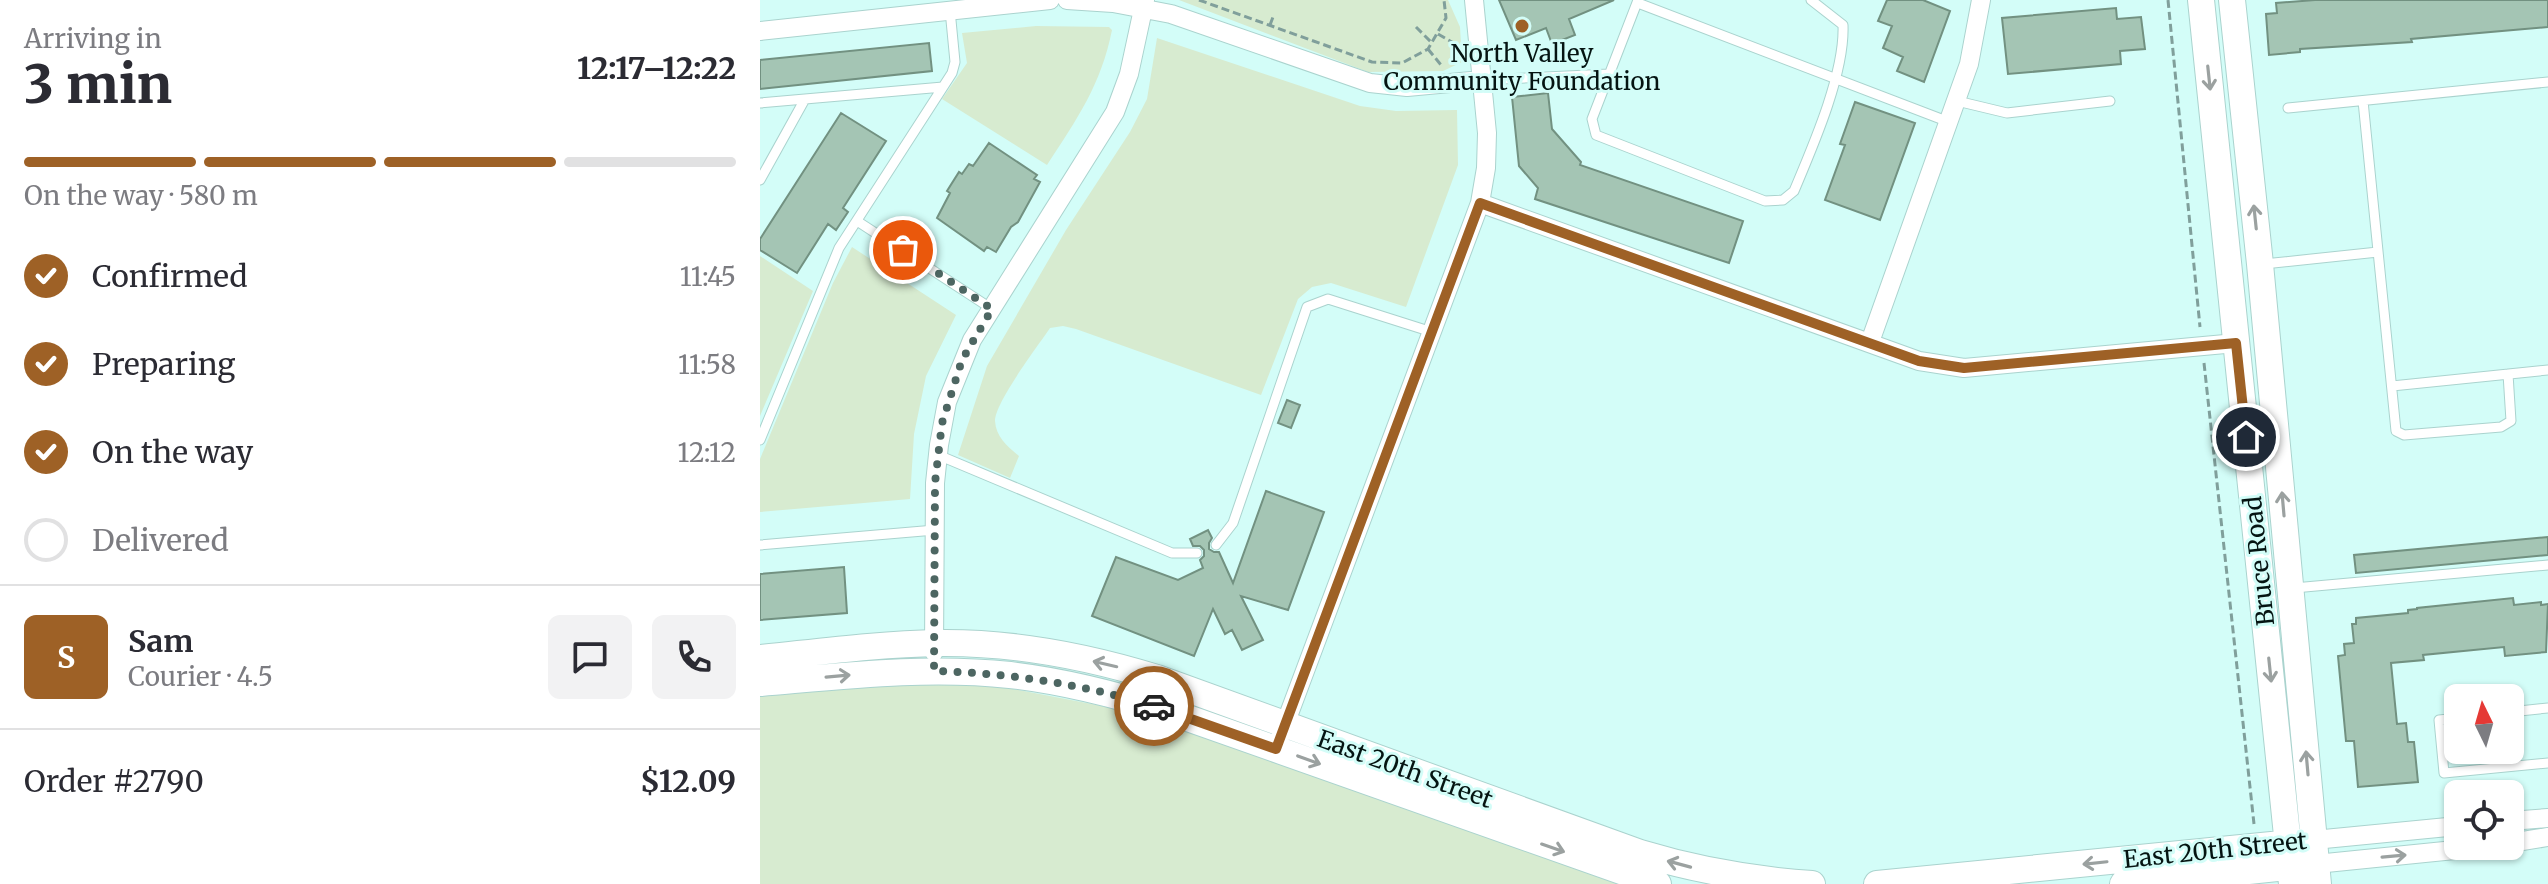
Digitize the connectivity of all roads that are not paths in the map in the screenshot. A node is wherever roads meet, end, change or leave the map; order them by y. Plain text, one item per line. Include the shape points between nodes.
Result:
1 (1050, 0) edge
2 (1067, 0) edge
3 (1474, 0) edge
4 (1811, 0) edge
5 (1981, 0) edge
6 (2201, 0) edge
7 (2232, 0) edge
8 (1638, 1) edge
9 (1144, 4) edge
10 (950, 10) junction
11 (760, 31) edge
12 (1609, 74) junction
13 (1836, 78) junction
14 (1482, 80) junction
15 (2548, 82) edge
16 (943, 87) junction
17 (805, 99) junction
18 (1957, 101) junction
19 (2110, 101) dead end
20 (2363, 101) junction
21 (760, 103) edge
22 (2288, 108) dead end
23 (1949, 122) junction
24 (760, 180) edge
25 (1480, 203) junction
26 (857, 221) junction
27 (2378, 252) junction
28 (2260, 264) junction
29 (992, 309) junction
30 (1432, 332) junction
31 (1870, 342) junction
32 (2236, 343) junction
33 (2548, 370) edge
34 (2508, 374) junction
35 (2392, 386) junction
36 (760, 440) edge
37 (938, 455) junction
38 (935, 530) junction
39 (760, 545) edge
40 (1216, 545) dead end
41 (1197, 553) dead end
42 (2548, 565) edge
43 (2290, 589) junction
44 (934, 643) junction
45 (760, 658) edge
46 (934, 671) junction
47 (760, 683) edge
48 (2548, 708) edge
49 (2524, 711) edge
50 (2444, 719) edge
51 (1280, 737) junction
52 (2548, 763) edge
53 (2548, 818) edge
54 (2524, 820) edge
55 (2444, 829) edge
56 (2548, 837) edge
57 (2524, 841) edge
58 (2444, 851) edge
59 (2303, 864) edge
60 (1658, 884) edge
61 (1812, 884) edge
62 (1877, 884) edge
63 (2123, 884) edge

1 - 10 street
2 - 9 street
3 - 14 street
4 - 13 lane via 1843,25
5 - 18 street
6 -> 32 street, Bruce Road
28 -> 7 street, Bruce Road
8 - 12 lane
8 - 13 lane
9 - 14 street via 1370,83 1407,87
9 - 29 street via 1115,112
10 - 11 street
10 - 16 lane via 955,62
12 - 13 lane via 1592,119 1596,135 1765,201 1783,200 1794,191
12 - 14 lane
13 - 23 lane
14 - 25 street via 1487,133
15 - 20 lane
16 - 17 lane
16 - 26 lane
17 - 21 lane
17 - 24 lane
18 - 19 lane via 2007,113
18 - 23 street
20 - 22 lane
20 - 27 lane
23 - 31 street
25 - 30 street
25 - 31 street
26 - 29 lane
26 - 36 lane via 824,279
27 - 28 lane
27 - 35 lane
43 -> 28 street, Bruce Road
29 - 37 street via 954,381
30 - 40 lane via 1328,299 1307,307 1233,523
30 - 51 street
31 - 32 street via 1919,361 1964,368
32 -> 59 street, Bruce Road
33 - 34 lane
34 - 35 lane
34 - 35 lane via 2511,421 2501,427 2404,435 2396,431
37 - 38 street
37 - 41 lane via 1172,553
38 - 39 lane
38 - 44 street
42 - 43 lane
59 -> 43 street, Bruce Road
44 - 45 street, East 20th Street
44 - 46 street
51 -> 44 street, East 20th Street via 1157,678 1104,663 1024,648
47 -> 46 street, East 20th Street
46 - 51 street, East 20th Street via 1010,675 1089,689
48 - 49 lane
50 - 52 lane via 2439,720 2444,773
51 -> 60 street, East 20th Street
61 -> 51 street, East 20th Street via 1724,874 1651,857
53 - 54 street
55 - 59 street, East 20th Street
56 - 57 street
59 -> 58 street, East 20th Street
59 -> 62 street, East 20th Street via 2256,846
59 - 63 street, East 20th Street

